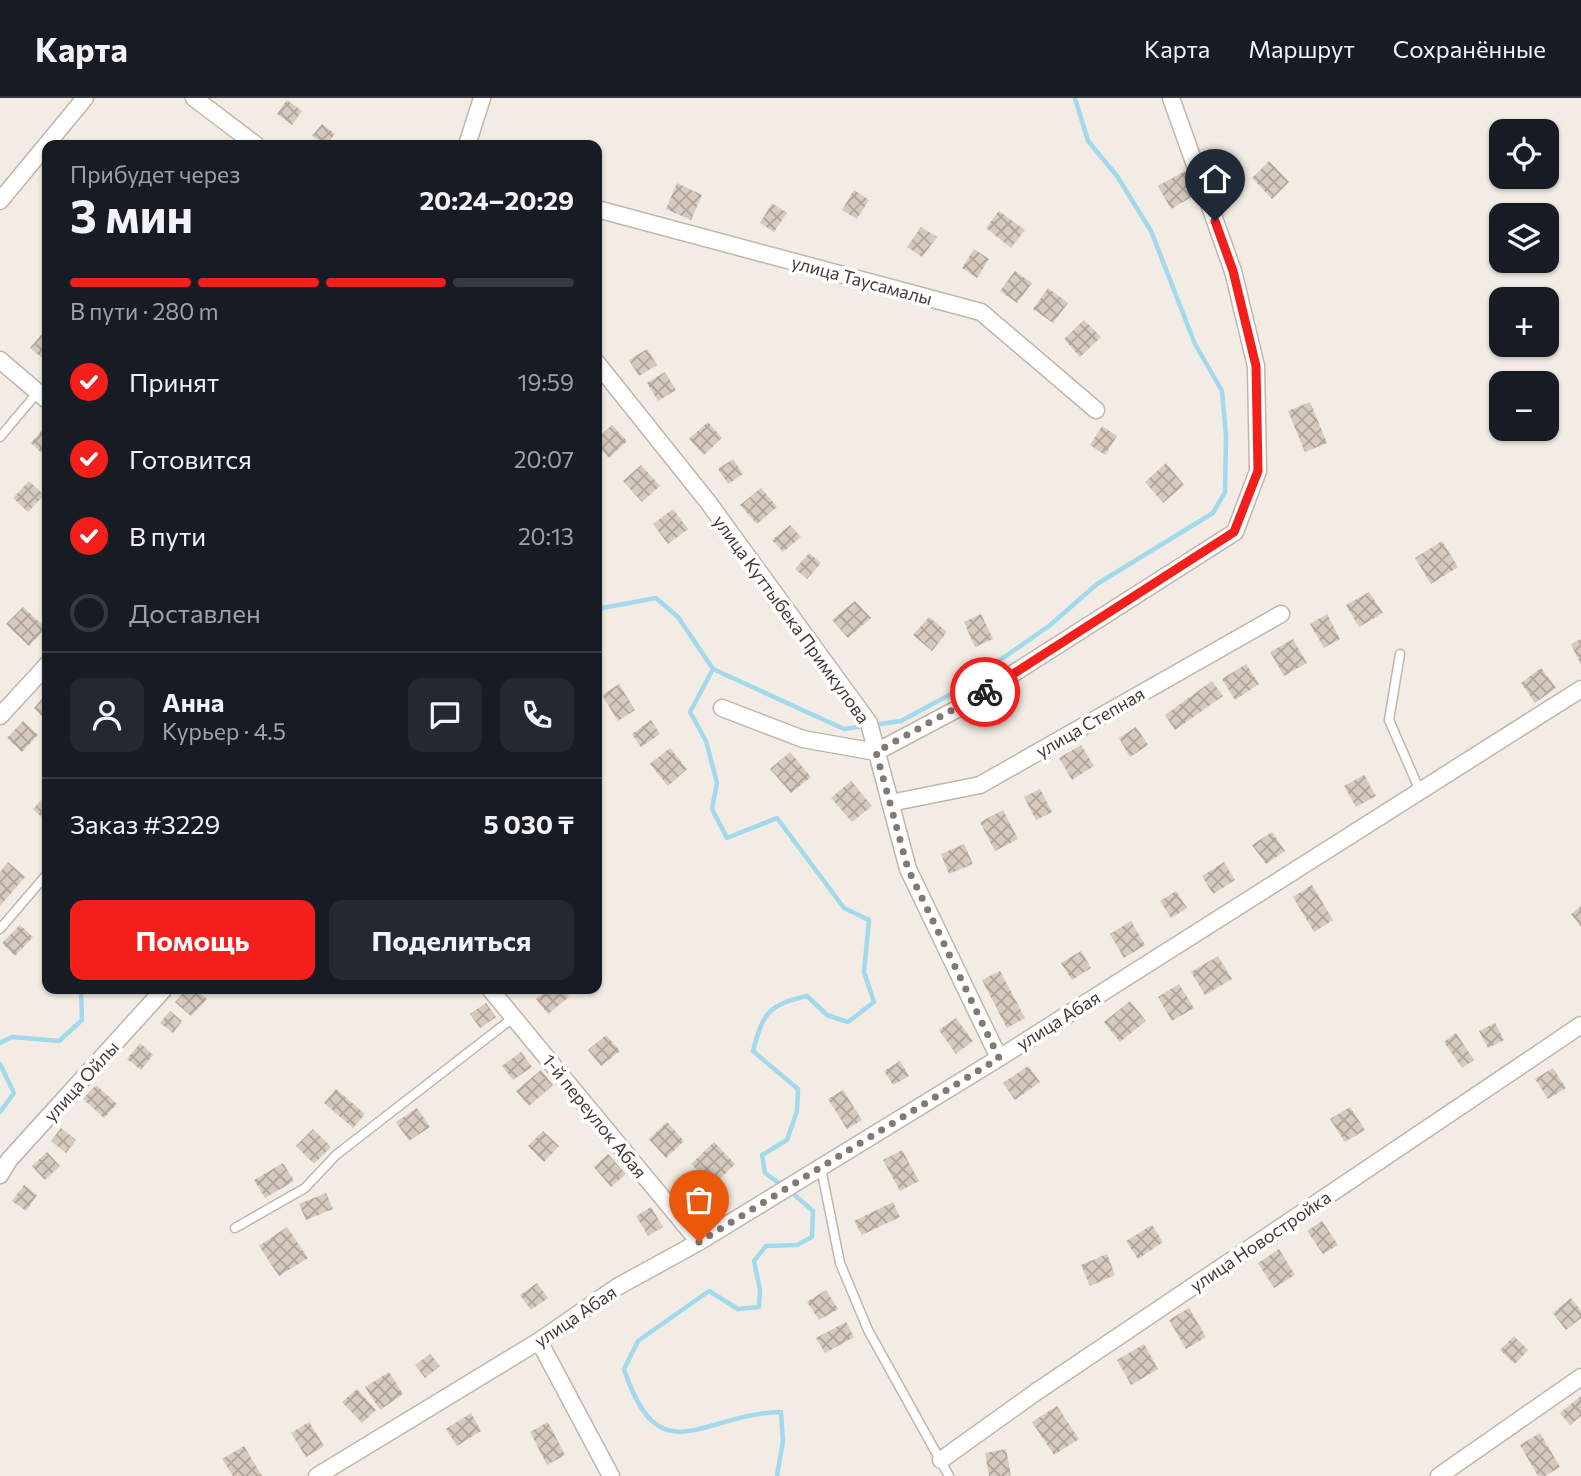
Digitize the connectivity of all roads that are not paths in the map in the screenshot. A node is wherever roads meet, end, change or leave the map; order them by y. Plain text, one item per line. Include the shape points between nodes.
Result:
1 (85, 98) edge
2 (194, 98) edge
3 (482, 98) edge
4 (1171, 98) edge
5 (50, 140) edge
6 (249, 140) edge
7 (469, 140) edge
8 (42, 150) edge
9 (0, 201) edge
10 (602, 210) edge
11 (0, 360) edge
12 (602, 369) edge
13 (42, 395) edge
14 (42, 397) edge
15 (1096, 410) dead end
16 (0, 437) edge
17 (1281, 614) dead end
18 (1400, 654) dead end
19 (42, 670) edge
20 (1581, 689) edge
21 (722, 708) dead end
22 (0, 716) edge
23 (876, 752) junction
24 (1420, 791) junction
25 (890, 803) junction
26 (42, 880) edge
27 (0, 929) edge
28 (159, 994) edge
29 (494, 994) edge
30 (514, 1017) junction
31 (1581, 1025) edge
32 (999, 1058) junction
33 (821, 1168) junction
34 (0, 1175) edge
35 (235, 1228) dead end
36 (699, 1242) junction
37 (539, 1340) junction
38 (1581, 1377) edge
39 (942, 1460) junction
40 (317, 1476) edge
41 (611, 1476) edge
42 (949, 1476) edge
43 (1439, 1476) edge

1 - 5 street
2 - 6 street
3 - 7 street
4 - 23 street via 1233,271 1256,366 1258,471 1234,532 959,708
8 - 9 street
10 - 15 street, улица Таусамалы via 981,312
11 - 13 street
12 - 23 street, улица Куттыбека Примкулова via 708,502 869,723
14 - 16 lane
17 - 25 street, улица Степная via 980,785
18 - 24 lane via 1389,720
19 - 22 street
20 - 24 street, улица Абая
21 - 23 street via 803,739
23 - 25 street, улица Куттыбека Примкулова
24 - 32 street, улица Абая
25 - 32 street, улица Куттыбека Примкулова via 908,869
26 - 27 lane
28 - 34 street, улица Ойлы
29 - 30 street, 1-й переулок Абая
30 - 35 lane via 336,1156 305,1188
30 - 36 street, 1-й переулок Абая
31 - 39 street, улица Новостройка via 1047,1384
32 - 33 street, улица Абая
33 - 36 street, улица Абая
33 - 39 lane via 840,1263 868,1330
36 - 37 street, улица Абая via 617,1287
37 - 40 street, улица Абая
37 - 41 street
38 - 43 street
39 - 42 lane

